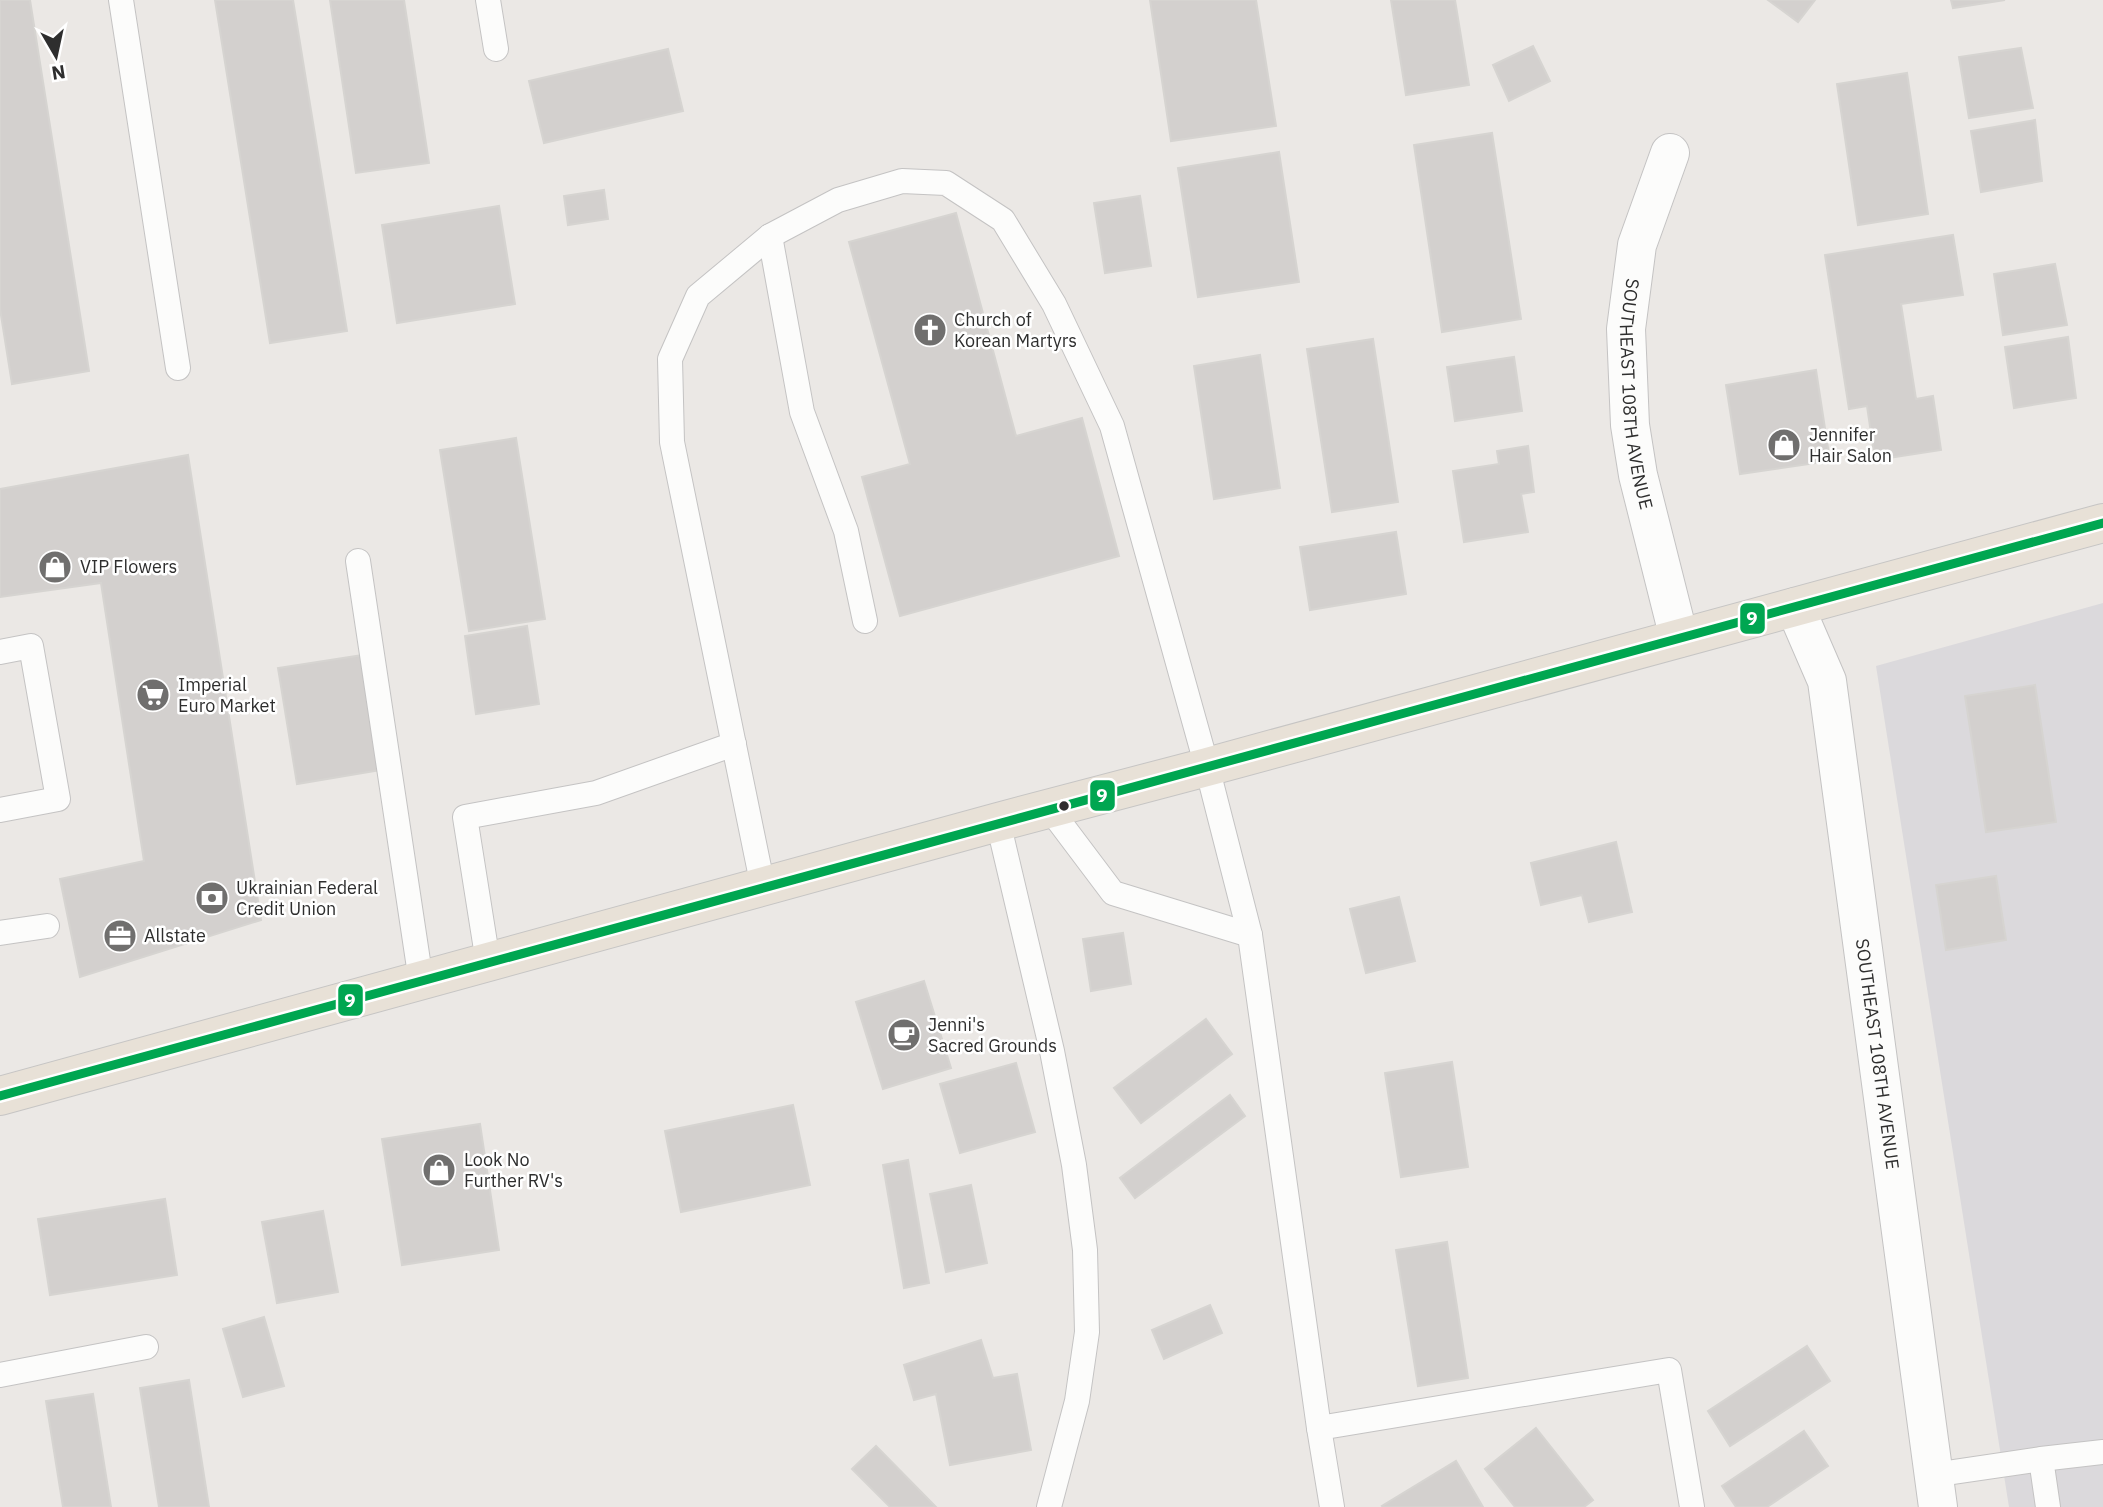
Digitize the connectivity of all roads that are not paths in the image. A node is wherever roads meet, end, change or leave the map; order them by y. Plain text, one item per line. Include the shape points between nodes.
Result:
1 (121, 0) edge
2 (488, 0) edge
3 (496, 49) dead end
4 (1670, 153) dead end
5 (770, 236) junction
6 (178, 368) dead end
7 (2103, 523) edge
8 (358, 561) dead end
9 (1795, 607) junction
10 (865, 621) dead end
11 (1679, 638) junction
12 (0, 652) edge
13 (734, 744) junction
14 (1207, 767) junction
15 (1049, 808) junction
16 (0, 810) edge
17 (998, 822) junction
18 (763, 887) junction
19 (47, 926) dead end
20 (0, 933) edge
21 (1250, 935) junction
22 (488, 962) junction
23 (421, 981) junction
24 (0, 1096) edge
25 (146, 1347) dead end
26 (0, 1375) edge
27 (1319, 1428) junction
28 (2103, 1452) edge
29 (2041, 1459) junction
30 (1935, 1491) edge
31 (1049, 1507) edge
32 (1332, 1507) edge
33 (1692, 1507) edge
34 (2048, 1507) edge

1 - 6 lane
2 - 3 lane
4 - 11 street, SOUTHEAST 108TH AVENUE via 1637,245 1626,329 1630,425 1638,475
5 - 10 lane via 802,412 846,531
5 - 13 lane via 698,296 670,359 672,443
5 - 14 lane via 838,200 902,181 946,183 1003,220 1054,304 1112,426
7 - 9 main road
8 - 23 lane
9 - 11 main road
9 - 30 street, SOUTHEAST 108TH AVENUE via 1827,681
11 - 14 main road
12 - 16 lane via 31,646 58,799
13 - 18 lane
13 - 22 lane via 596,793 465,817
14 - 15 main road
14 - 21 lane
15 - 17 main road
15 - 21 lane via 1113,893
17 - 18 main road
17 - 31 lane via 1054,1063 1074,1165 1084,1250 1087,1332 1077,1401
18 - 22 main road
19 - 20 lane
21 - 27 lane
22 - 23 main road
23 - 24 main road
25 - 26 lane
27 - 32 lane
27 - 33 lane via 1669,1370
28 - 29 lane
29 - 30 lane
29 - 34 lane

